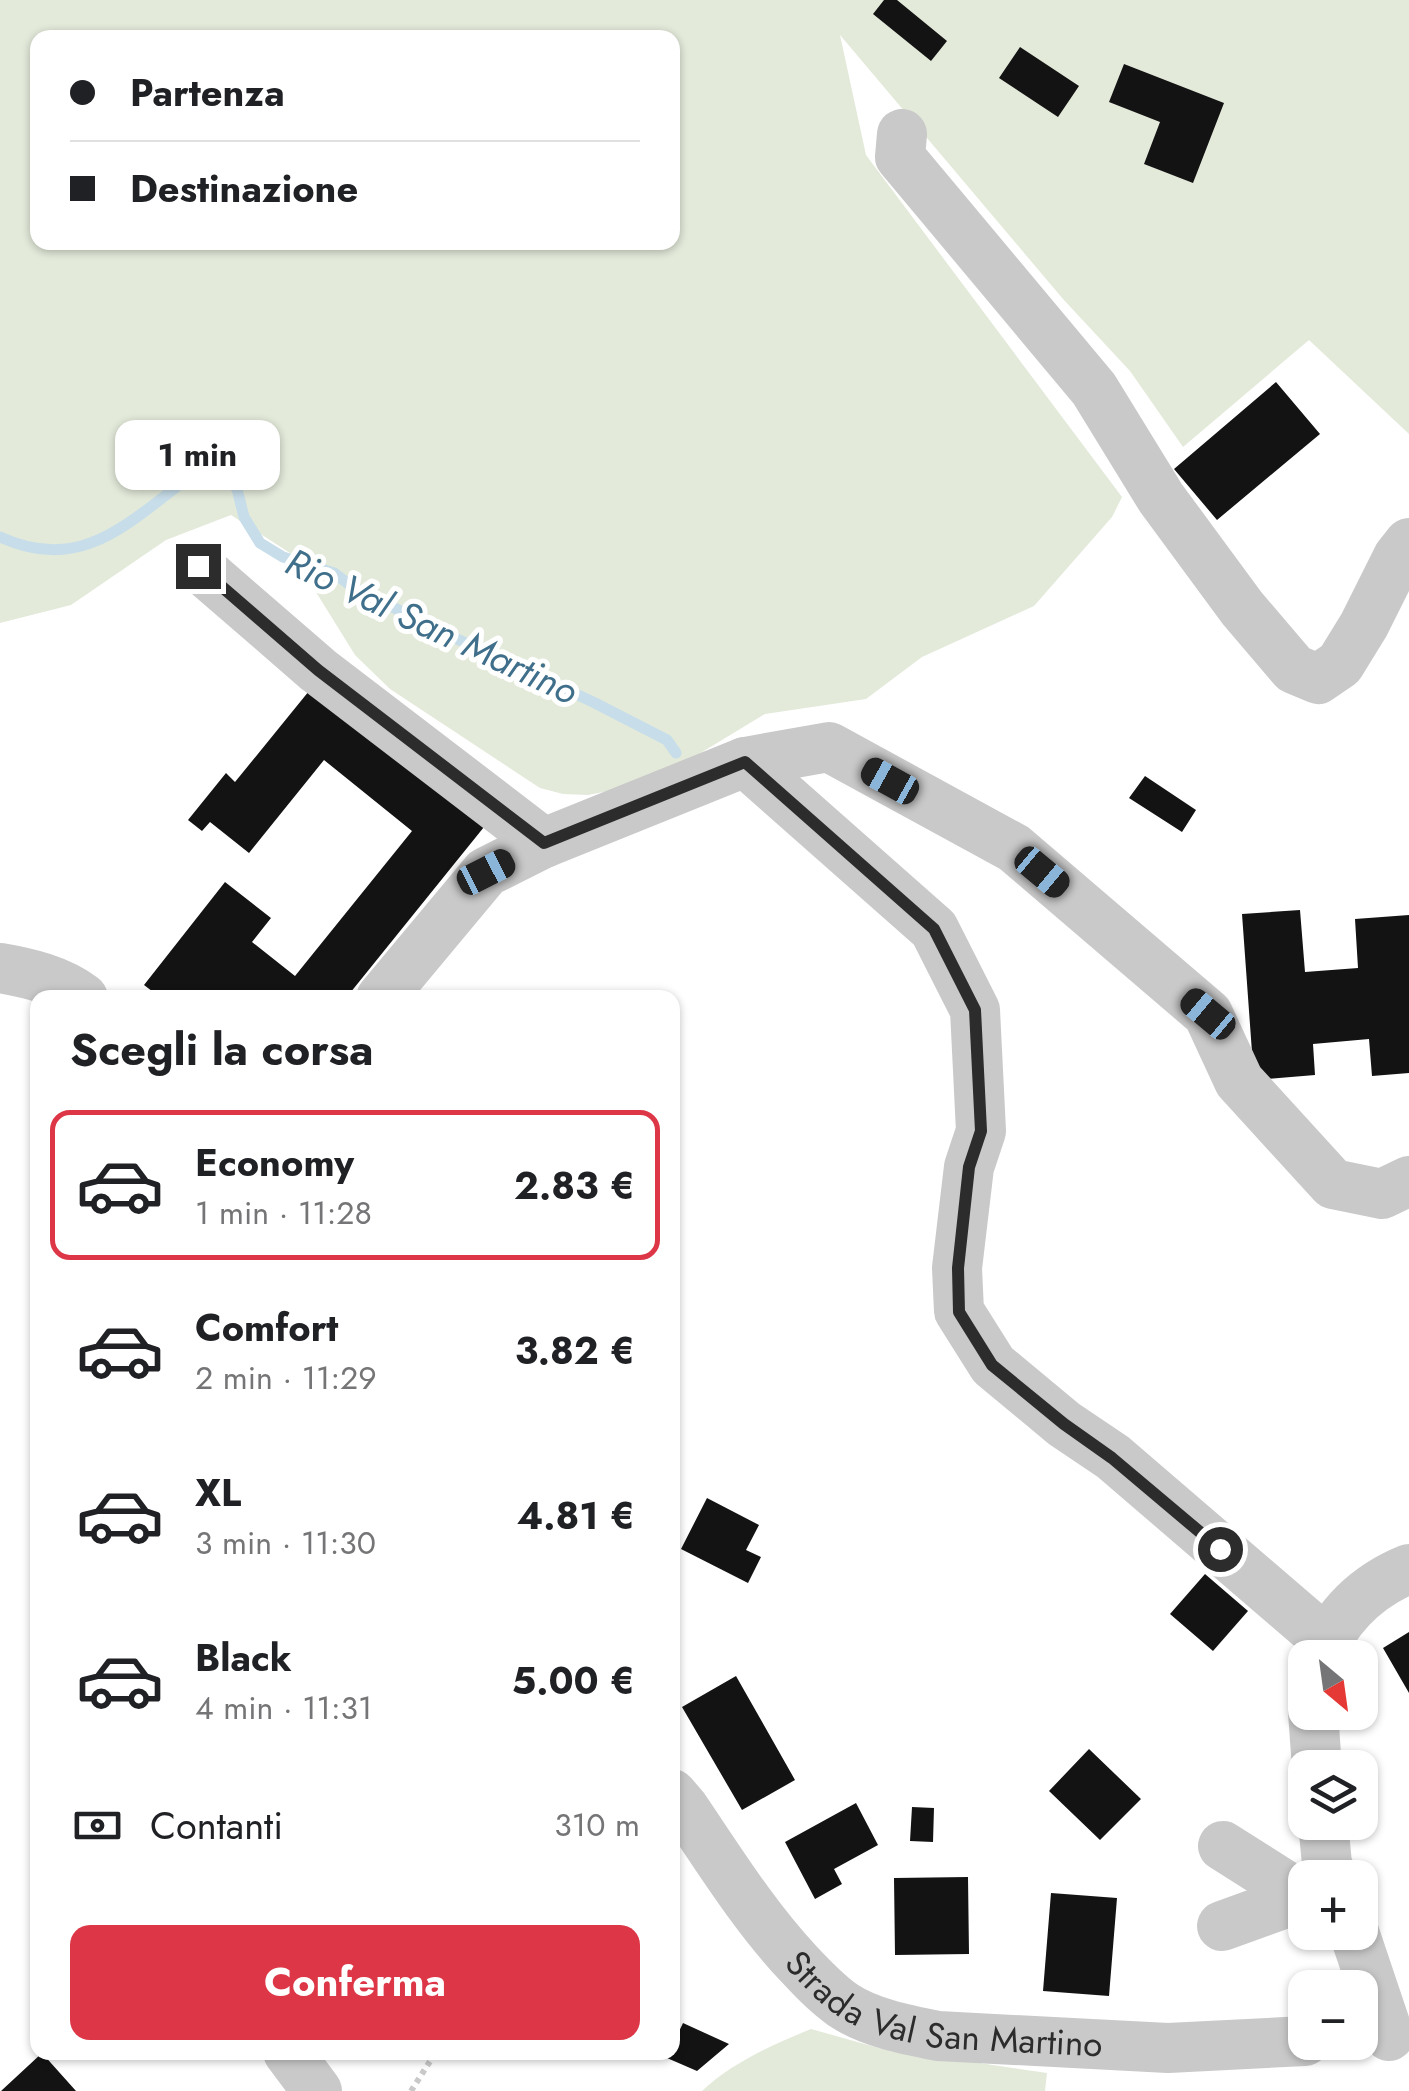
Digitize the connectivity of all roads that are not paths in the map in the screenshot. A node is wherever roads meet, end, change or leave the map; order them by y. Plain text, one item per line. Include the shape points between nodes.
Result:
1 (902, 134) dead end
2 (1409, 543) edge
3 (198, 566) dead end
4 (745, 762) junction
5 (544, 843) junction
6 (0, 968) edge
7 (67, 990) edge
8 (387, 990) edge
9 (1409, 1181) edge
10 (1409, 1569) edge
11 (1313, 1640) edge
12 (1329, 1640) edge
13 (680, 1803) edge
14 (1223, 1846) dead end
15 (1288, 1878) edge
16 (1288, 1900) edge
17 (1222, 1926) dead end
18 (1360, 1950) edge
19 (1386, 2036) edge
20 (1288, 2042) edge
21 (294, 2060) edge
22 (317, 2091) edge

1 - 2 street via 900,158 1094,388 1161,498 1294,669 1318,680 1340,664
3 - 5 street via 318,670
4 - 5 street
4 - 9 street via 829,747 1014,848 1208,1014 1240,1081 1334,1184 1382,1194
4 - 11 street via 934,929 975,1010 981,1131 969,1167 959,1312 992,1365 1112,1458
5 - 8 street via 486,872
6 - 7 street
10 - 12 street via 1358,1599
13 - 20 street, Strada Val San Martino via 784,1948 846,2007 874,2019 938,2036 1168,2048
14 - 15 street
16 - 17 street
18 - 19 street
21 - 22 street

